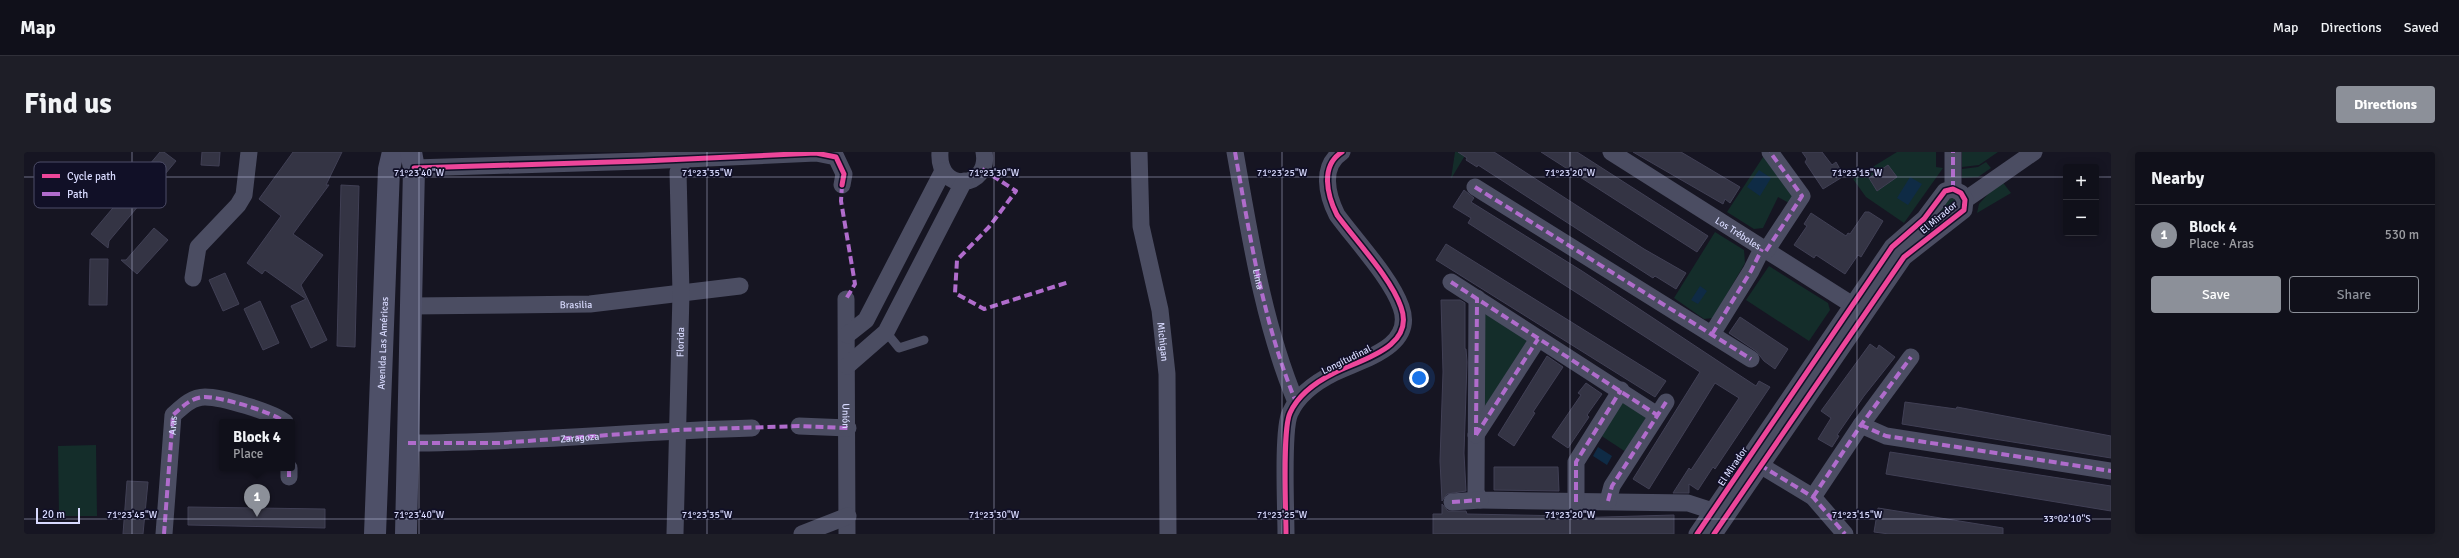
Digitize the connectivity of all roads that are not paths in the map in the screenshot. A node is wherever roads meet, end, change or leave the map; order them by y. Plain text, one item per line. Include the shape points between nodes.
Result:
1 (249, 152) edge
2 (393, 152) edge
3 (940, 152) edge
4 (984, 152) edge
5 (1139, 152) edge
6 (1235, 152) edge
7 (1342, 152) edge
8 (1611, 152) edge
9 (1770, 152) edge
10 (1953, 152) edge
11 (2034, 152) edge
12 (686, 155) edge
13 (413, 160) edge
14 (943, 171) junction
15 (964, 181) junction
16 (842, 185) dead end
17 (1474, 187) dead end
18 (1953, 189) junction
19 (1966, 200) junction
20 (1764, 250) junction
21 (894, 266) junction
22 (915, 276) junction
23 (193, 278) dead end
24 (1451, 282) dead end
25 (740, 286) dead end
26 (681, 293) junction
27 (1477, 298) junction
28 (846, 299) dead end
29 (410, 306) junction
30 (1859, 309) junction
31 (866, 320) junction
32 (886, 332) junction
33 (1712, 334) junction
34 (847, 335) junction
35 (1538, 339) junction
36 (924, 340) dead end
37 (1911, 357) dead end
38 (1750, 358) dead end
39 (847, 366) junction
40 (1621, 390) junction
41 (1296, 402) junction
42 (282, 419) edge
43 (1861, 425) junction
44 (799, 426) dead end
45 (752, 428) dead end
46 (848, 428) junction
47 (677, 430) junction
48 (1476, 435) junction
49 (408, 443) junction
50 (1760, 465) junction
51 (2111, 471) edge
52 (1813, 497) junction
53 (1480, 500) junction
54 (1608, 501) junction
55 (1452, 502) dead end
56 (1576, 502) junction
57 (1720, 513) junction
58 (848, 516) junction
59 (164, 534) edge
60 (375, 534) edge
61 (406, 534) edge
62 (675, 534) edge
63 (802, 534) edge
64 (847, 534) edge
65 (1168, 534) edge
66 (1286, 534) edge
67 (1697, 534) edge
68 (1714, 534) edge
69 (1845, 534) edge

1 - 23 street via 244,194 238,205 198,247
2 - 60 street, Avenida Las Américas via 389,169
3 - 14 street
4 - 15 street via 986,162 980,173 970,181
5 - 65 street, Michigan via 1141,226 1160,310 1167,374
6 - 41 street, Lima via 1254,256 1283,371
7 - 41 street, Longitudinal via 1334,157 1328,171 1331,203 1337,215 1393,290 1402,308 1402,324 1395,342 1371,358 1334,373 1311,388
8 - 20 street, Los Tréboles
9 - 20 street via 1802,196
10 - 18 street
11 - 19 street
12 - 13 street
12 - 16 street via 816,152 836,157 844,174
12 - 26 street, Florida via 678,172
13 - 29 street
14 - 15 street via 957,182
14 - 21 street
15 - 22 street
17 - 33 street
18 - 19 street, El Mirador via 1961,193
18 - 30 street, El Mirador via 1945,191 1924,219 1892,247
19 - 30 street, El Mirador via 1964,210 1904,257
20 - 30 street, Los Tréboles
20 - 33 street
21 - 22 street
21 - 31 street
22 - 32 street
24 - 27 street
25 - 26 street, Brasilia
26 - 29 street, Brasilia via 590,304
26 - 47 street, Florida
27 - 35 street
27 - 48 street
28 - 34 street, Unión
29 - 49 street
30 - 50 street, El Mirador
30 - 57 street, El Mirador
31 - 32 street
31 - 34 street
32 - 36 lane via 899,348
32 - 39 street
33 - 38 street
34 - 39 street, Unión
35 - 40 street
35 - 48 street
37 - 43 street
39 - 46 street, Unión
40 - 54 street via 1662,408 1612,486
40 - 56 street via 1576,462
41 - 66 street, Longitudinal via 1289,415 1286,436
42 - 59 street, Aras via 238,404 205,397 188,402 173,415
43 - 51 street via 1886,436
43 - 52 street
44 - 46 street
45 - 47 street, Zaragoza
46 - 58 street, Unión
47 - 49 street, Zaragoza via 499,443
47 - 62 street, Florida
48 - 53 street via 1476,492
49 - 61 street
50 - 52 street
50 - 57 street, El Mirador
52 - 69 street
53 - 55 street
53 - 56 street
54 - 56 street
54 - 57 street via 1688,503
57 - 67 street, El Mirador
57 - 68 street, El Mirador
58 - 63 street
58 - 64 street, Unión

